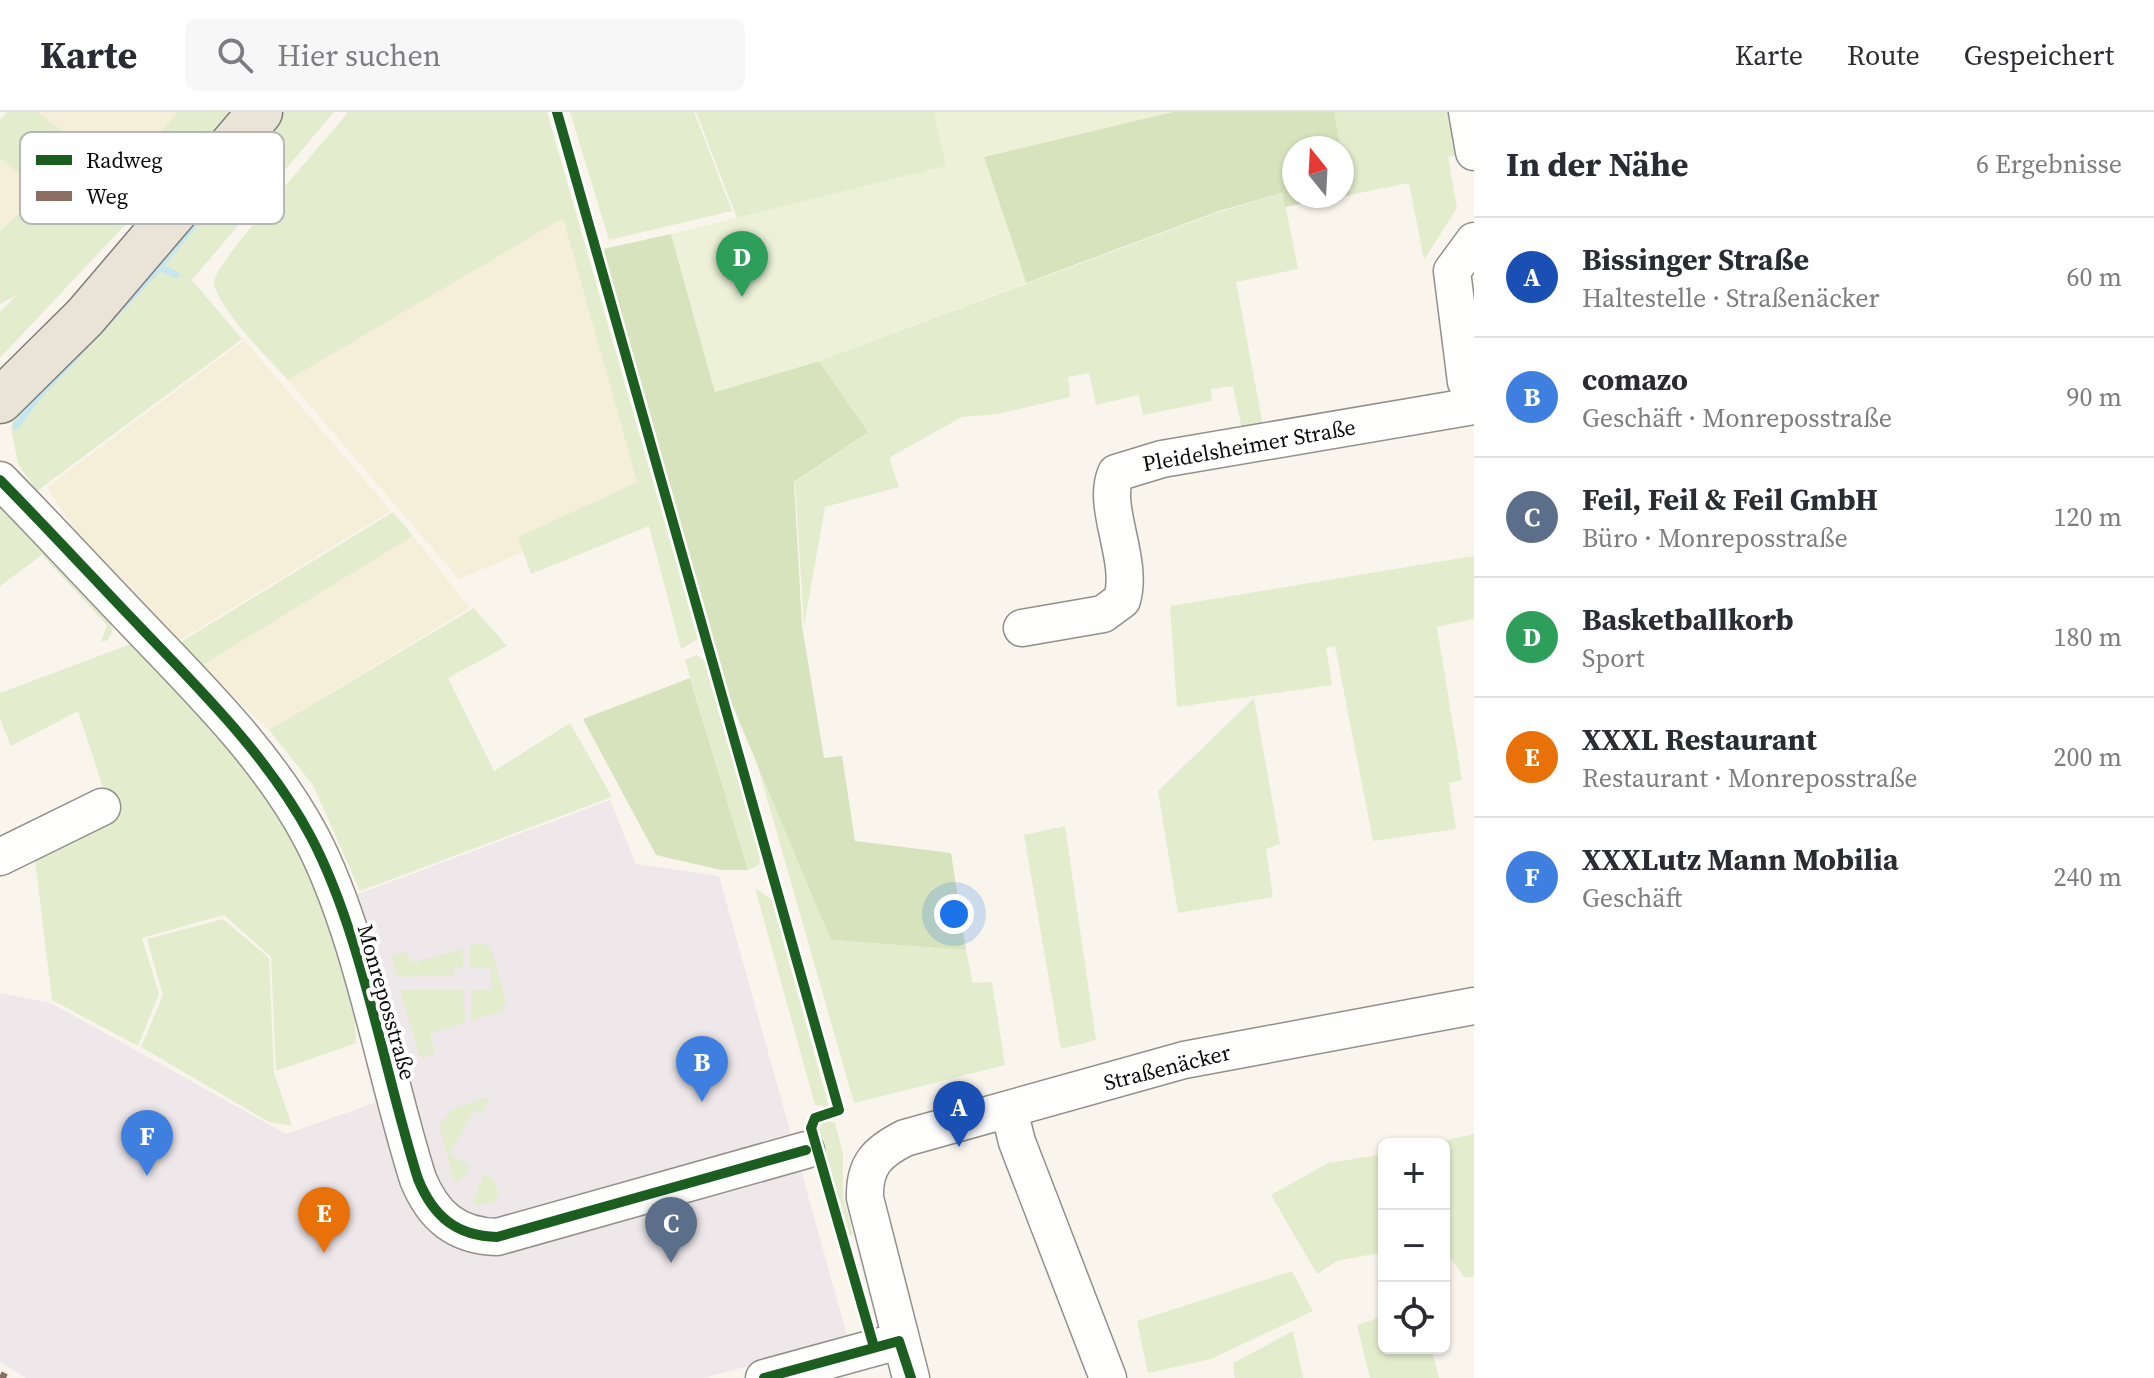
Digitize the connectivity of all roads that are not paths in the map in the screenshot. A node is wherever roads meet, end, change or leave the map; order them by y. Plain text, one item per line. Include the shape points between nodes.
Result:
1 (260, 112) edge
2 (1467, 112) edge
3 (243, 132) edge
4 (1474, 152) edge
5 (164, 224) edge
6 (1474, 241) edge
7 (1474, 397) edge
8 (0, 401) edge
9 (1474, 406) edge
10 (0, 480) edge
11 (1022, 628) dead end
12 (102, 807) dead end
13 (0, 857) edge
14 (1474, 1006) edge
15 (1009, 1110) junction
16 (806, 1150) dead end
17 (899, 1341) junction
18 (764, 1378) edge
19 (911, 1378) edge
20 (1108, 1378) edge

1 - 3 main road
2 - 4 street
5 - 8 main road via 85,317
6 - 7 street via 1452,271 1466,382
9 - 11 street, Pleidelsheimer Straße via 1176,457 1116,473 1113,497 1126,571 1122,600 1103,614
10 - 16 street, Monreposstraße via 192,681 290,800 329,877 418,1179 426,1199 448,1223 476,1236 497,1237
12 - 13 street
14 - 15 street, Straßenäcker via 1184,1060
15 - 17 street, Straßenäcker via 905,1138 871,1162 864,1178 865,1198
15 - 20 street
17 - 18 street
17 - 19 street

